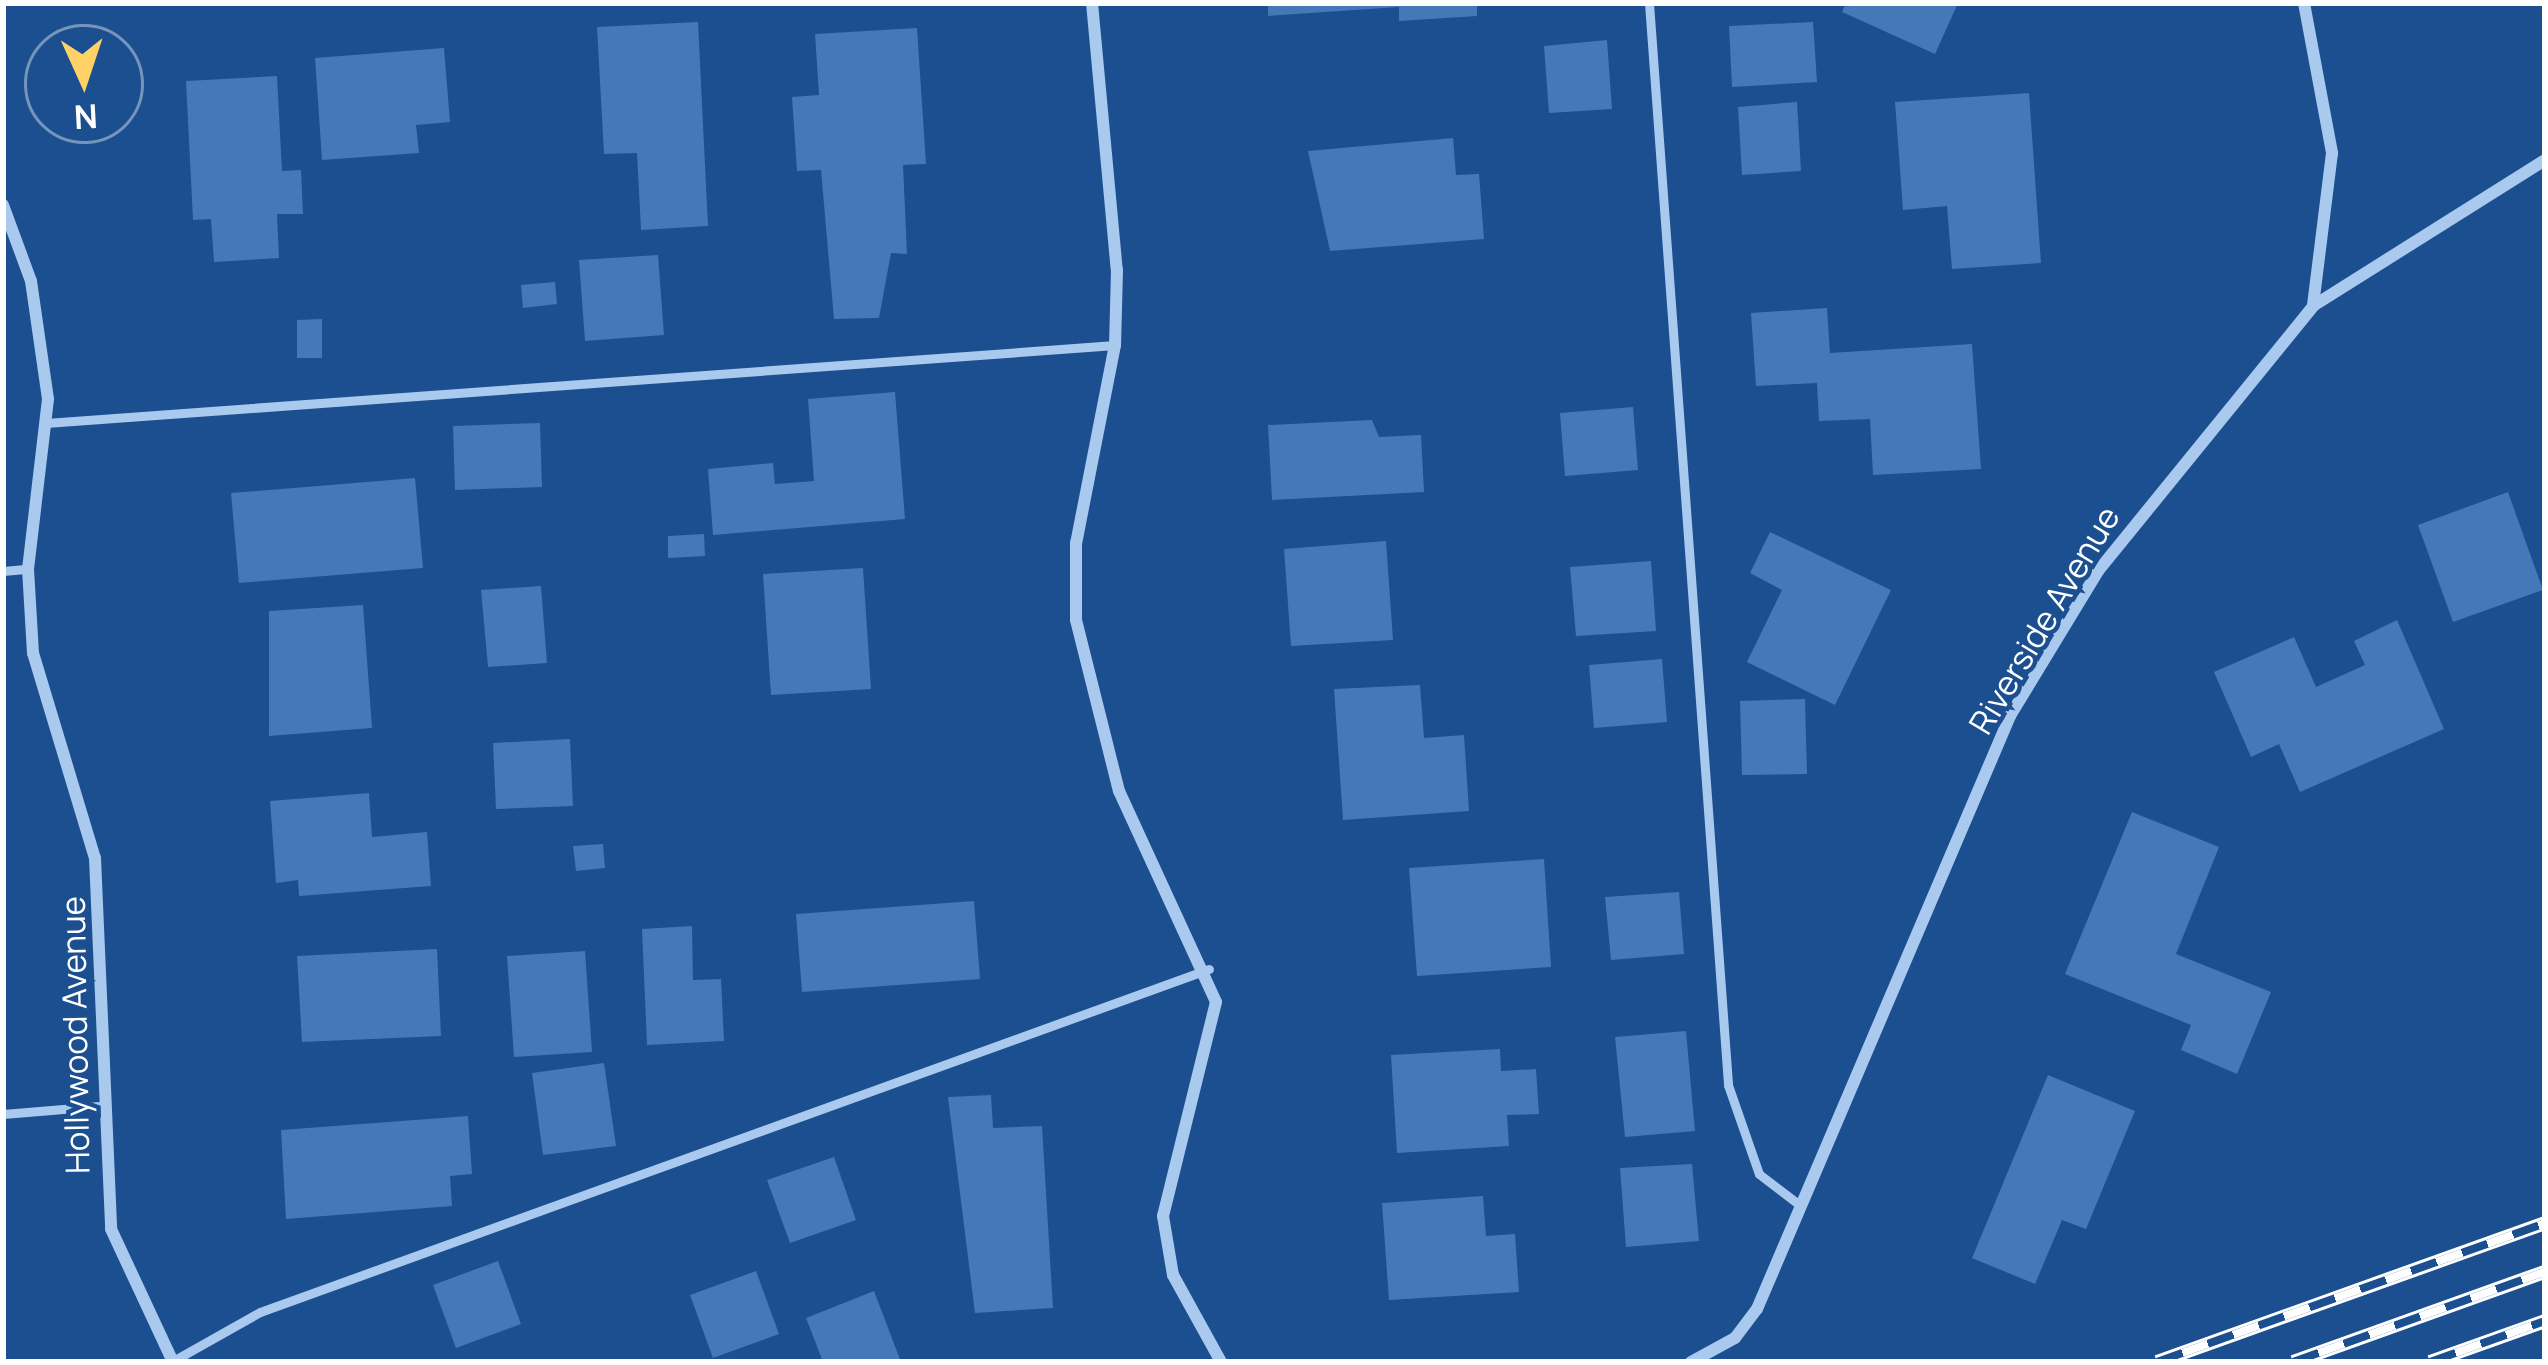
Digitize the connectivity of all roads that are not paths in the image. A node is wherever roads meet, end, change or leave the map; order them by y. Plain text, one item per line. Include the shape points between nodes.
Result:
1 (1092, 3) edge
2 (1649, 3) edge
3 (2304, 3) edge
4 (2545, 160) edge
5 (3, 205) edge
6 (2313, 306) junction
7 (1115, 345) junction
8 (46, 423) junction
9 (28, 568) junction
10 (3, 571) edge
11 (1209, 969) junction
12 (100, 1106) junction
13 (3, 1114) edge
14 (1801, 1206) junction
15 (173, 1362) edge
16 (1221, 1362) edge
17 (1691, 1362) edge

1 - 7 street via 1113,153
2 - 14 lane via 1728,1085 1759,1174
3 - 6 street via 2332,153
4 - 6 street, Riverside Avenue
5 - 8 street, Hollywood Avenue via 41,332
6 - 14 street, Riverside Avenue via 2171,471 2010,716
7 - 8 lane
7 - 11 street via 1088,460 1076,620 1119,791
8 - 9 street, Hollywood Avenue
9 - 10 lane
9 - 12 street, Hollywood Avenue via 33,653 95,858 107,953
11 - 15 lane via 260,1312
11 - 16 street via 1209,1058 1163,1216 1173,1274
12 - 13 lane
12 - 15 street, Hollywood Avenue via 111,1229
14 - 17 street, Riverside Avenue via 1757,1309 1735,1338

